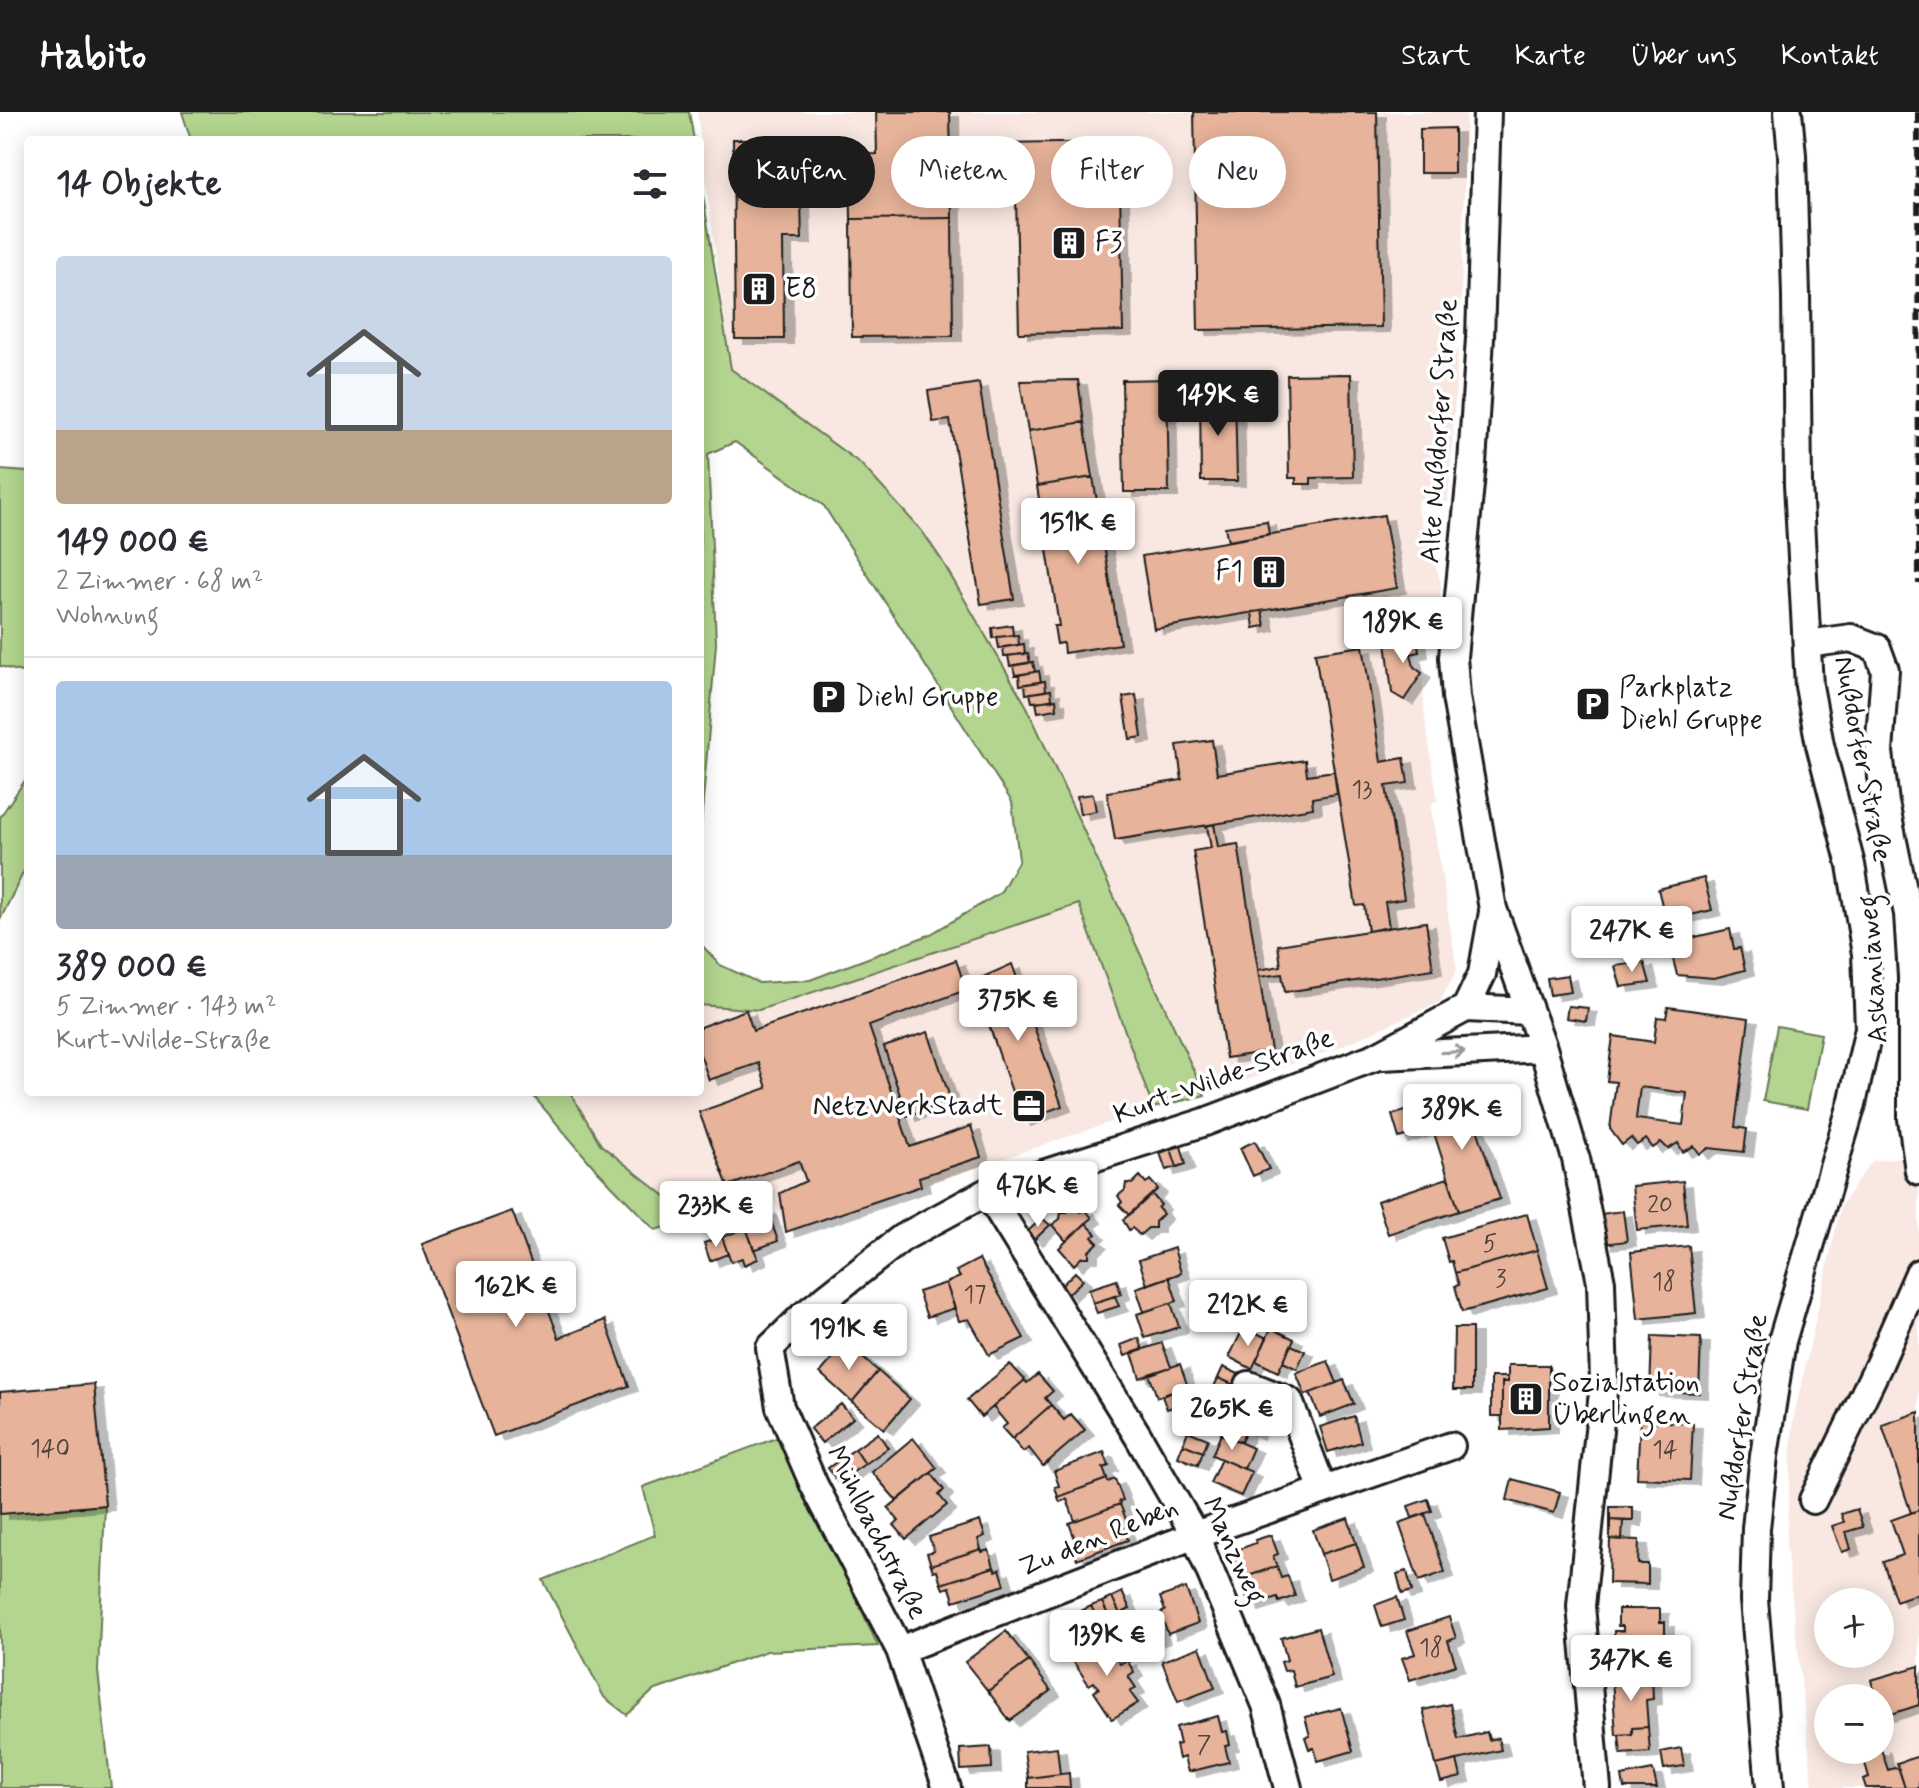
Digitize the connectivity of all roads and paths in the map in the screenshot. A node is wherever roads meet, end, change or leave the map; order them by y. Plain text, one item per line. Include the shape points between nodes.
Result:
1 (1487, 112) edge
2 (1788, 112) edge
3 (1807, 644) junction
4 (1493, 909) junction
5 (1466, 1008) junction
6 (1529, 1011) junction
7 (1543, 1048) junction
8 (1375, 1057) junction
9 (1919, 1171) edge
10 (987, 1192) junction
11 (1919, 1273) edge
12 (803, 1316) joint
13 (1249, 1385) dead end
14 (1451, 1446) dead end
15 (1323, 1490) junction
16 (1813, 1500) dead end
17 (1195, 1535) junction
18 (900, 1650) junction
19 (947, 1788) edge
20 (1288, 1788) edge
21 (1597, 1788) edge
22 (1770, 1788) edge

1 - 4 street, Alte Nußdorfer Straße via 1480,338 1453,657
2 - 3 street, Nußdorfer Straße
3 - 9 street, Askaniaweg via 1851,638 1877,648 1885,670 1879,752 1908,914 1912,1119
3 - 22 street, Nußdorfer Straße via 1820,745 1851,865 1866,954 1869,1028 1782,1341 1757,1514 1754,1600
4 - 5 street via 1482,974
4 - 6 street, Alte Nußdorfer Straße
5 - 6 street
5 - 8 street, Kurt-Wilde-Straße
6 - 7 street, Alte Nußdorfer Straße
8 -> 7 street, Kurt-Wilde-Straße
7 - 21 street, Alte Nußdorfer Straße via 1576,1159 1601,1282 1604,1382 1581,1606
8 - 10 street, Kurt-Wilde-Straße via 1205,1122
10 - 12 street, Kurt-Wilde-Straße via 902,1238
10 - 17 street, Manzweg
11 - 16 street
12 - 18 street, Mühlbachstraße via 770,1348 780,1407 814,1485
13 - 15 street via 1289,1401
14 - 15 street, Zu den Reben
15 - 17 street, Zu den Reben
17 - 18 street, Zu den Reben
17 - 20 street, Manzweg via 1266,1705
18 - 19 street, Mühlbachstraße

